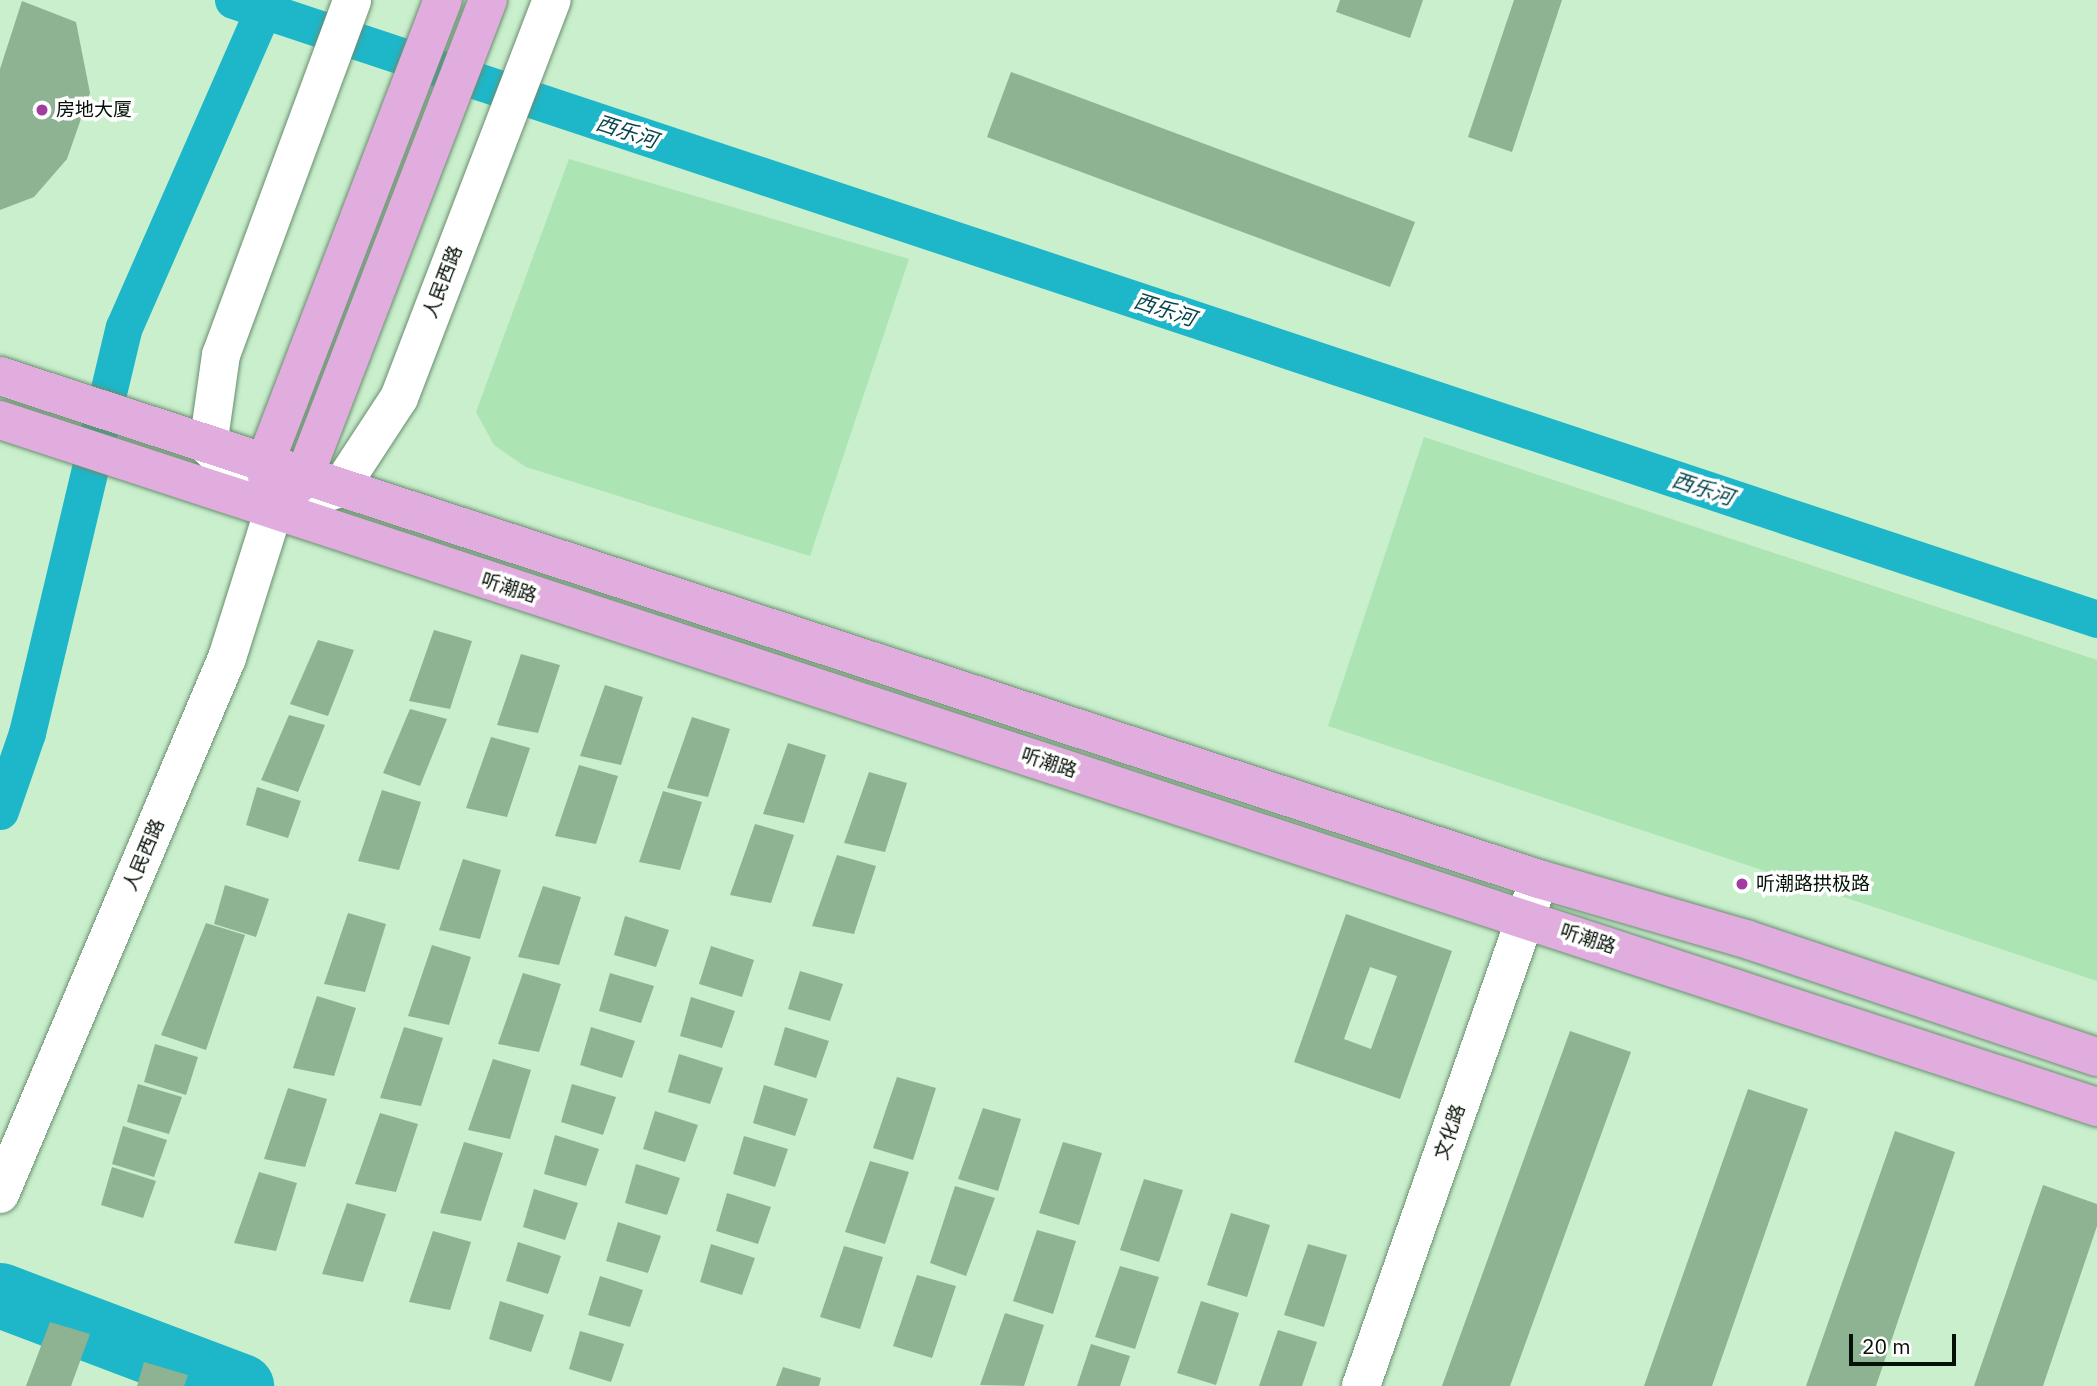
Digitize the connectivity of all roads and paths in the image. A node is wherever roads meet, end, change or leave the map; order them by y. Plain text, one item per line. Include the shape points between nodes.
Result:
1 (352, 0) edge
2 (443, 0) edge
3 (488, 0) edge
4 (548, 11) edge
5 (0, 376) edge
6 (0, 420) edge
7 (208, 446) junction
8 (265, 463) junction
9 (304, 477) junction
10 (341, 488) junction
11 (273, 512) junction
12 (1539, 879) junction
13 (1525, 919) junction
14 (2097, 1057) edge
15 (2097, 1107) edge
16 (0, 1194) edge
17 (1361, 1386) edge

1 - 7 street via 221,355
2 - 8 main road
3 - 9 main road, 人民西路
4 - 10 street, 人民西路 via 399,398
5 - 7 main road
6 - 11 main road, 听潮路
7 - 8 main road
7 - 11 street
8 - 9 main road
8 - 11 main road, 人民西路
9 - 10 main road
9 - 11 main road, 人民西路
10 - 11 street
10 - 12 main road
11 - 13 main road, 听潮路
11 - 16 street, 人民西路 via 227,658
12 - 13 street, 文化路
12 - 14 main road via 1746,939
13 - 15 main road, 听潮路
13 - 17 street, 文化路

